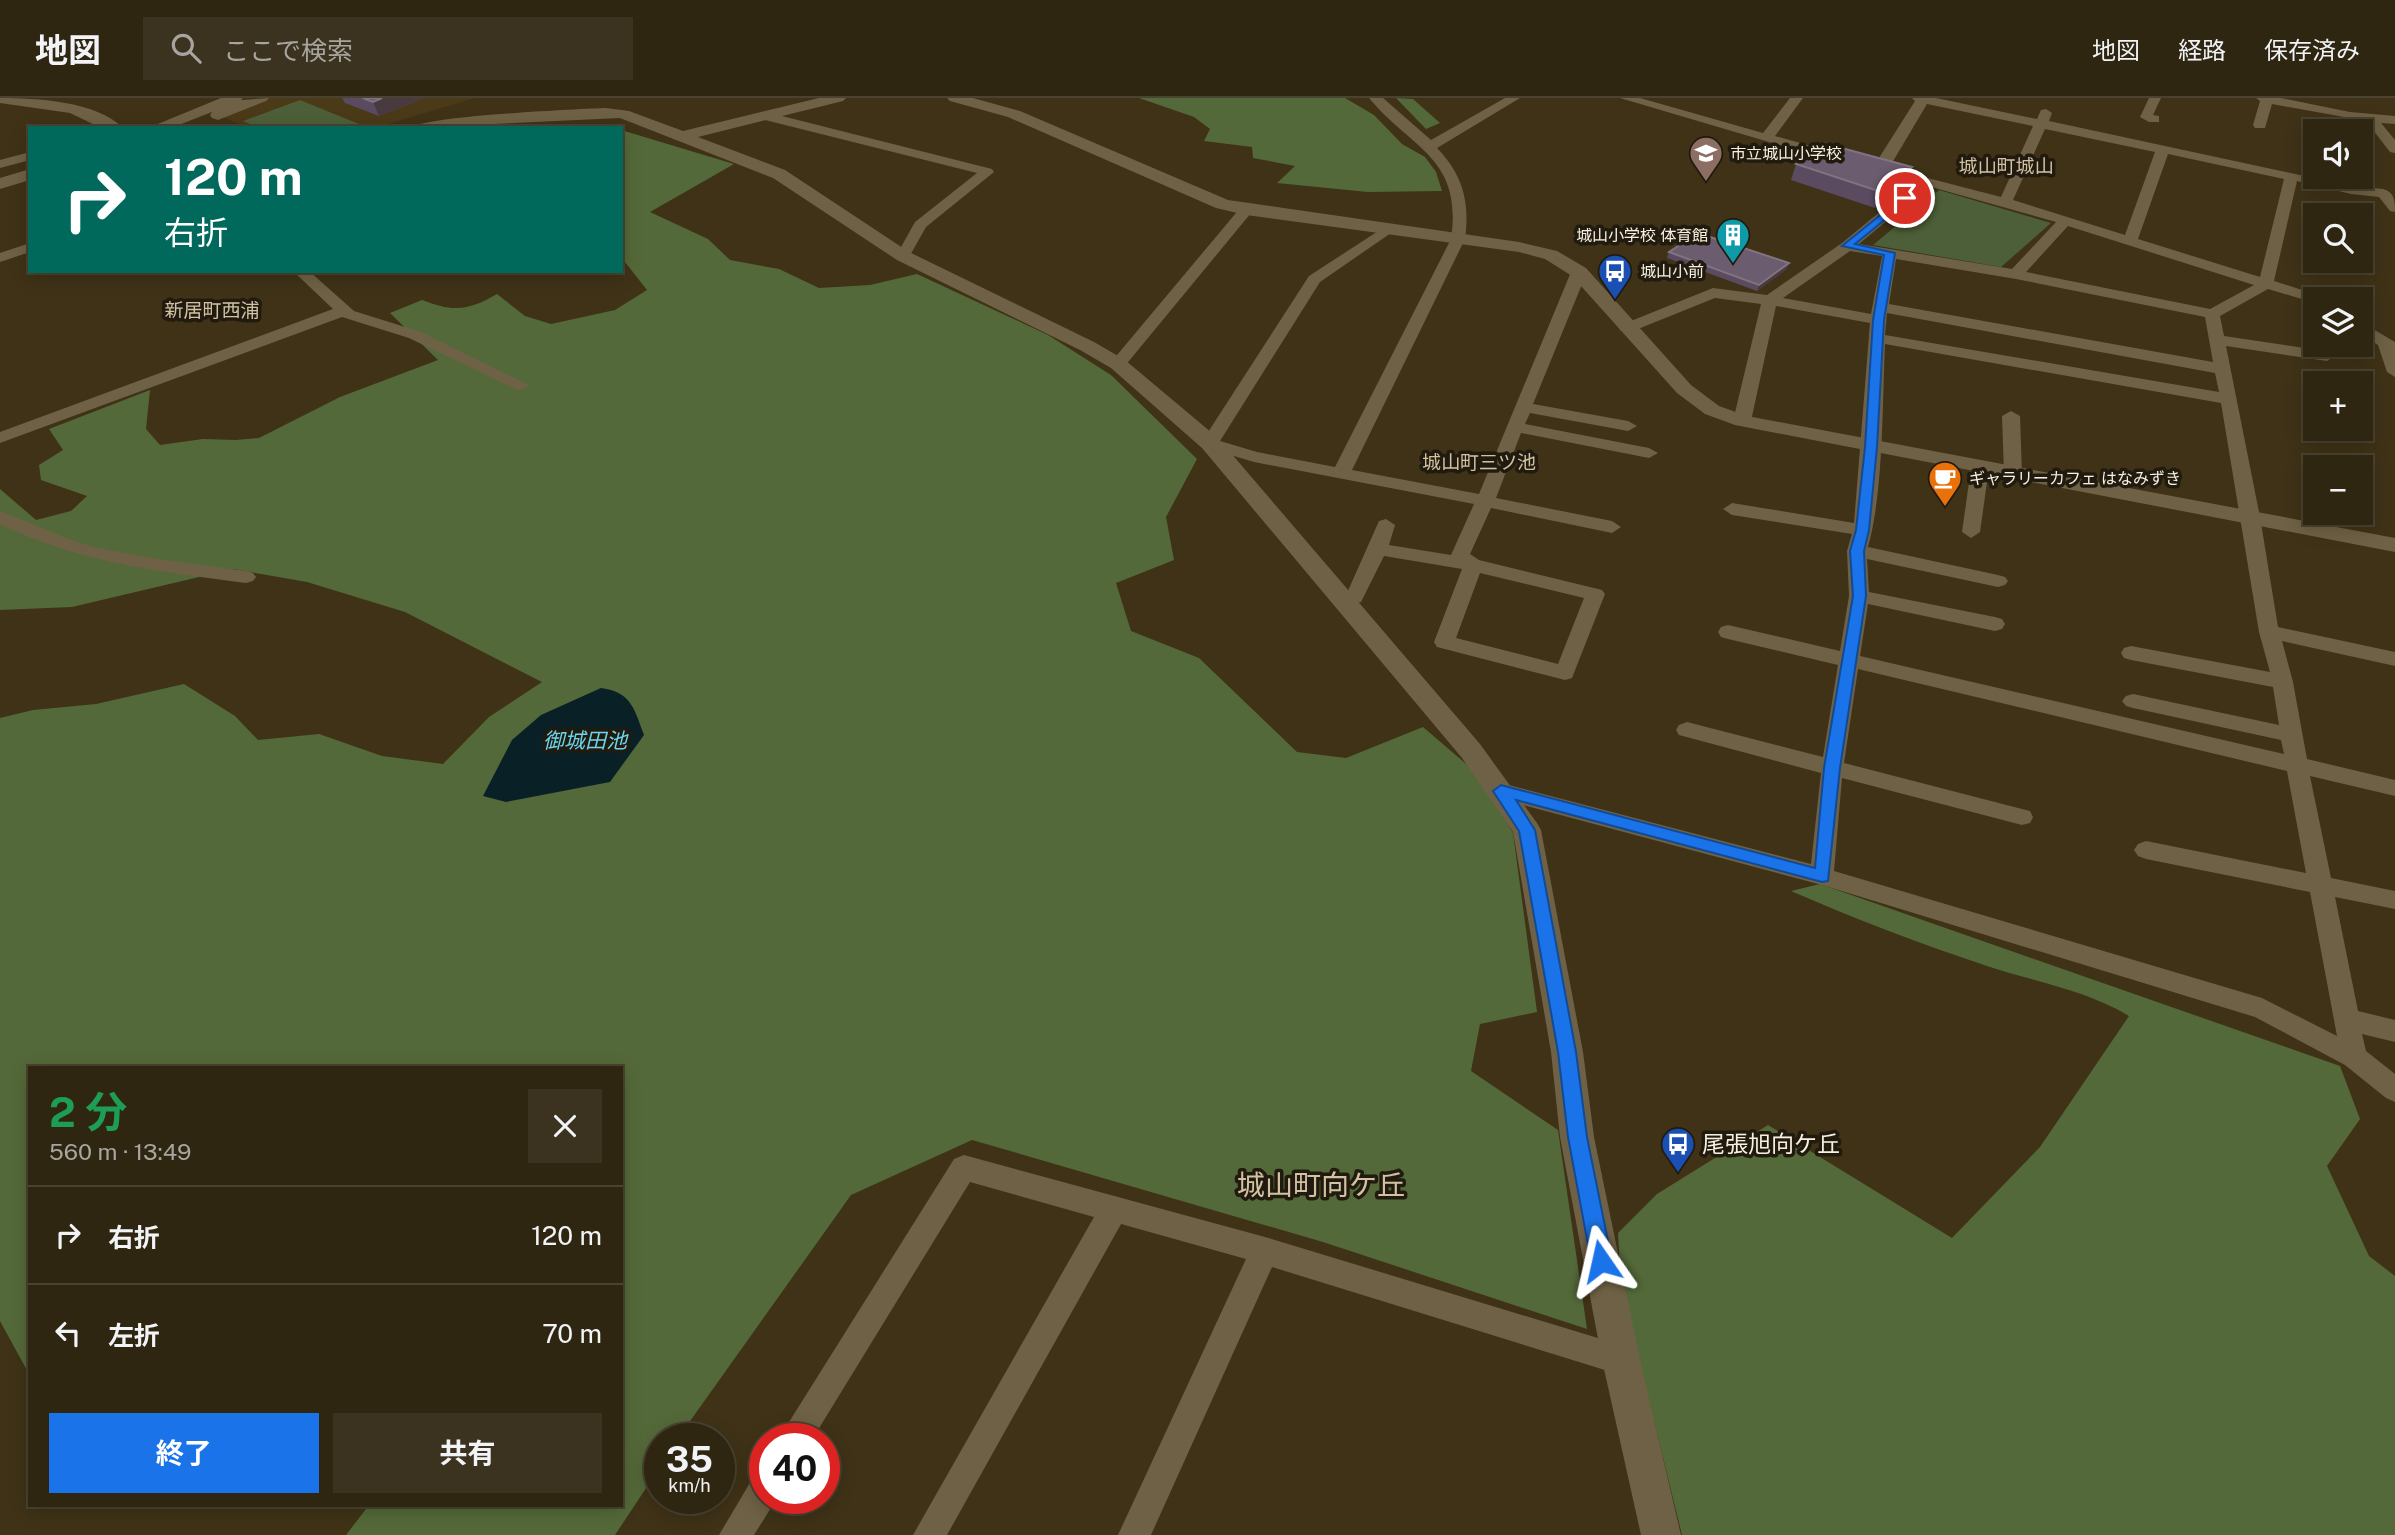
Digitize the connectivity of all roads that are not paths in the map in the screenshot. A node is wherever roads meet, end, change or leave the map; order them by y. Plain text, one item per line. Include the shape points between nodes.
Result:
1 (235, 98) edge
2 (261, 98) edge
3 (838, 98) edge
4 (955, 98) edge
5 (1375, 98) edge
6 (1514, 98) edge
7 (1626, 98) edge
8 (1671, 98) edge
9 (1797, 98) edge
10 (1921, 98) edge
11 (2155, 98) edge
12 (2357, 98) edge
13 (0, 99) edge
14 (2265, 99) edge
15 (2300, 102) edge
16 (1659, 107) junction
17 (766, 116) junction
18 (2043, 118) junction
19 (2373, 118) junction
20 (2154, 119) dead end
21 (2395, 120) edge
22 (2260, 125) dead end
23 (111, 126) edge
24 (161, 126) edge
25 (189, 126) edge
26 (428, 126) edge
27 (680, 137) junction
28 (1767, 137) junction
29 (1429, 147) junction
30 (2163, 149) junction
31 (2395, 149) edge
32 (28, 157) edge
33 (0, 164) edge
34 (1868, 166) junction
35 (28, 175) edge
36 (2291, 176) junction
37 (1924, 182) junction
38 (0, 184) edge
39 (28, 185) edge
40 (2389, 193) edge
41 (0, 194) edge
42 (2005, 202) junction
43 (2395, 208) edge
44 (1246, 210) junction
45 (2065, 221) junction
46 (1386, 230) junction
47 (1458, 239) junction
48 (2130, 241) junction
49 (1847, 246) junction
50 (28, 248) edge
51 (1890, 253) junction
52 (903, 256) junction
53 (0, 258) edge
54 (1579, 272) junction
55 (302, 273) edge
56 (2017, 274) junction
57 (2266, 284) junction
58 (2303, 295) edge
59 (1770, 300) junction
60 (344, 311) junction
61 (1879, 314) junction
62 (2212, 314) junction
63 (1627, 328) junction
64 (2373, 335) edge
65 (1877, 338) junction
66 (2218, 340) junction
67 (2392, 347) edge
68 (2303, 352) edge
69 (1118, 364) junction
70 (2222, 369) junction
71 (2395, 372) edge
72 (521, 385) dead end
73 (2228, 399) junction
74 (1524, 407) junction
75 (2011, 416) dead end
76 (1742, 421) junction
77 (1628, 426) dead end
78 (1516, 427) junction
79 (0, 438) edge
80 (1210, 443) junction
81 (1871, 447) junction
82 (1649, 453) dead end
83 (1980, 468) junction
84 (1342, 474) junction
85 (2013, 474) junction
86 (1485, 501) junction
87 (1732, 509) dead end
88 (0, 517) edge
89 (2251, 517) junction
90 (1386, 525) dead end
91 (1612, 527) dead end
92 (1863, 530) junction
93 (1971, 532) dead end
94 (2395, 545) edge
95 (1378, 549) junction
96 (1857, 551) junction
97 (1473, 565) junction
98 (246, 577) dead end
99 (1998, 581) dead end
100 (1859, 596) junction
101 (1342, 600) junction
102 (1995, 624) dead end
103 (1728, 632) dead end
104 (2269, 632) junction
105 (2131, 653) dead end
106 (2395, 659) edge
107 (1849, 661) junction
108 (2283, 682) junction
109 (2133, 701) dead end
110 (1687, 730) dead end
111 (2291, 735) junction
112 (2297, 767) junction
113 (1832, 768) junction
114 (2395, 788) edge
115 (1501, 791) junction
116 (2022, 817) dead end
117 (2146, 850) dead end
118 (1822, 876) junction
119 (2320, 884) junction
120 (2395, 900) edge
121 (2347, 1019) junction
122 (2395, 1031) edge
123 (2354, 1057) junction
124 (2395, 1090) edge
125 (1114, 1209) junction
126 (1265, 1251) junction
127 (1621, 1360) junction
128 (804, 1423) edge
129 (749, 1512) edge
130 (734, 1535) edge
131 (929, 1535) edge
132 (1134, 1535) edge
133 (1661, 1535) edge

1 - 24 street
2 - 25 street
3 - 17 street
4 - 44 street via 1014,114 1222,204
5 - 29 street
6 - 29 street
7 - 16 street
8 - 16 street
9 - 28 street
10 - 18 street
10 - 34 street
11 - 20 street via 2146,117
12 - 19 street
13 - 23 street via 74,109
14 - 15 street
14 - 22 street
15 - 19 street
16 - 28 street
17 - 27 street
17 - 52 street via 986,172 920,225
18 - 30 street
18 - 42 street
19 - 21 street
19 - 31 street
26 - 27 street via 608,111
27 - 52 street via 779,174
28 - 34 street
29 - 47 street via 1450,171 1460,192 1463,223
30 - 36 street
30 - 48 street
32 - 33 street
34 - 37 street
35 - 38 street
36 - 40 street via 2351,190
36 - 57 street
37 - 42 street
37 - 49 street
39 - 41 street
40 - 43 street
42 - 45 street
44 - 46 street
44 - 69 street
45 - 48 street
45 - 56 street
46 - 47 street
46 - 80 street via 1314,279
47 - 54 street via 1541,252
47 - 84 street
48 - 57 street
49 - 51 street
49 - 59 street
50 - 53 street
51 - 56 street
51 - 61 street
52 - 69 street
54 - 63 street
54 - 74 street
55 - 60 street
56 - 62 street
57 - 58 street
57 - 62 street
59 - 61 street
59 - 63 street via 1713,293
59 - 76 street
60 - 72 street via 415,335
60 - 79 street
61 - 65 street
61 - 70 street
62 - 66 street
63 - 76 street via 1684,389 1712,410
64 - 67 street
65 - 73 street
65 - 81 street
66 - 68 street
66 - 70 street
67 - 71 street
69 - 80 street
70 - 73 street
73 - 89 street
74 - 77 street
74 - 78 street
75 - 85 street
76 - 81 street
78 - 82 street
78 - 86 street
80 - 84 street via 1254,457
80 - 101 street
81 - 83 street
81 - 92 street
83 - 85 street
83 - 93 street
84 - 86 street
85 - 89 street
86 - 91 street
86 - 97 street via 1460,556
87 - 92 street
88 - 98 street via 57,543 114,559
89 - 94 street
89 - 104 street
90 - 95 street
92 - 96 street
95 - 97 street
95 - 101 street via 1354,598
96 - 99 street
96 - 100 street
97 - 97 street via 1595,594 1565,673 1444,642
100 - 102 street
100 - 107 street
101 - 115 street
103 - 107 street
104 - 106 street
104 - 108 street
105 - 108 street
107 - 112 street
107 - 113 street
108 - 111 street
109 - 111 street
110 - 113 street
111 - 112 street
112 - 114 street
112 - 119 street
113 - 116 street
113 - 118 street
115 - 118 street
115 - 127 street via 1527,830 1567,1052 1577,1137
117 - 119 street
118 - 123 street via 2262,1009
119 - 120 street
119 - 121 street
121 - 122 street
121 - 123 street
123 - 124 street
125 - 126 street
125 - 128 street via 964,1168
125 - 131 street
126 - 127 street
126 - 132 street
127 - 133 street
129 - 130 street

